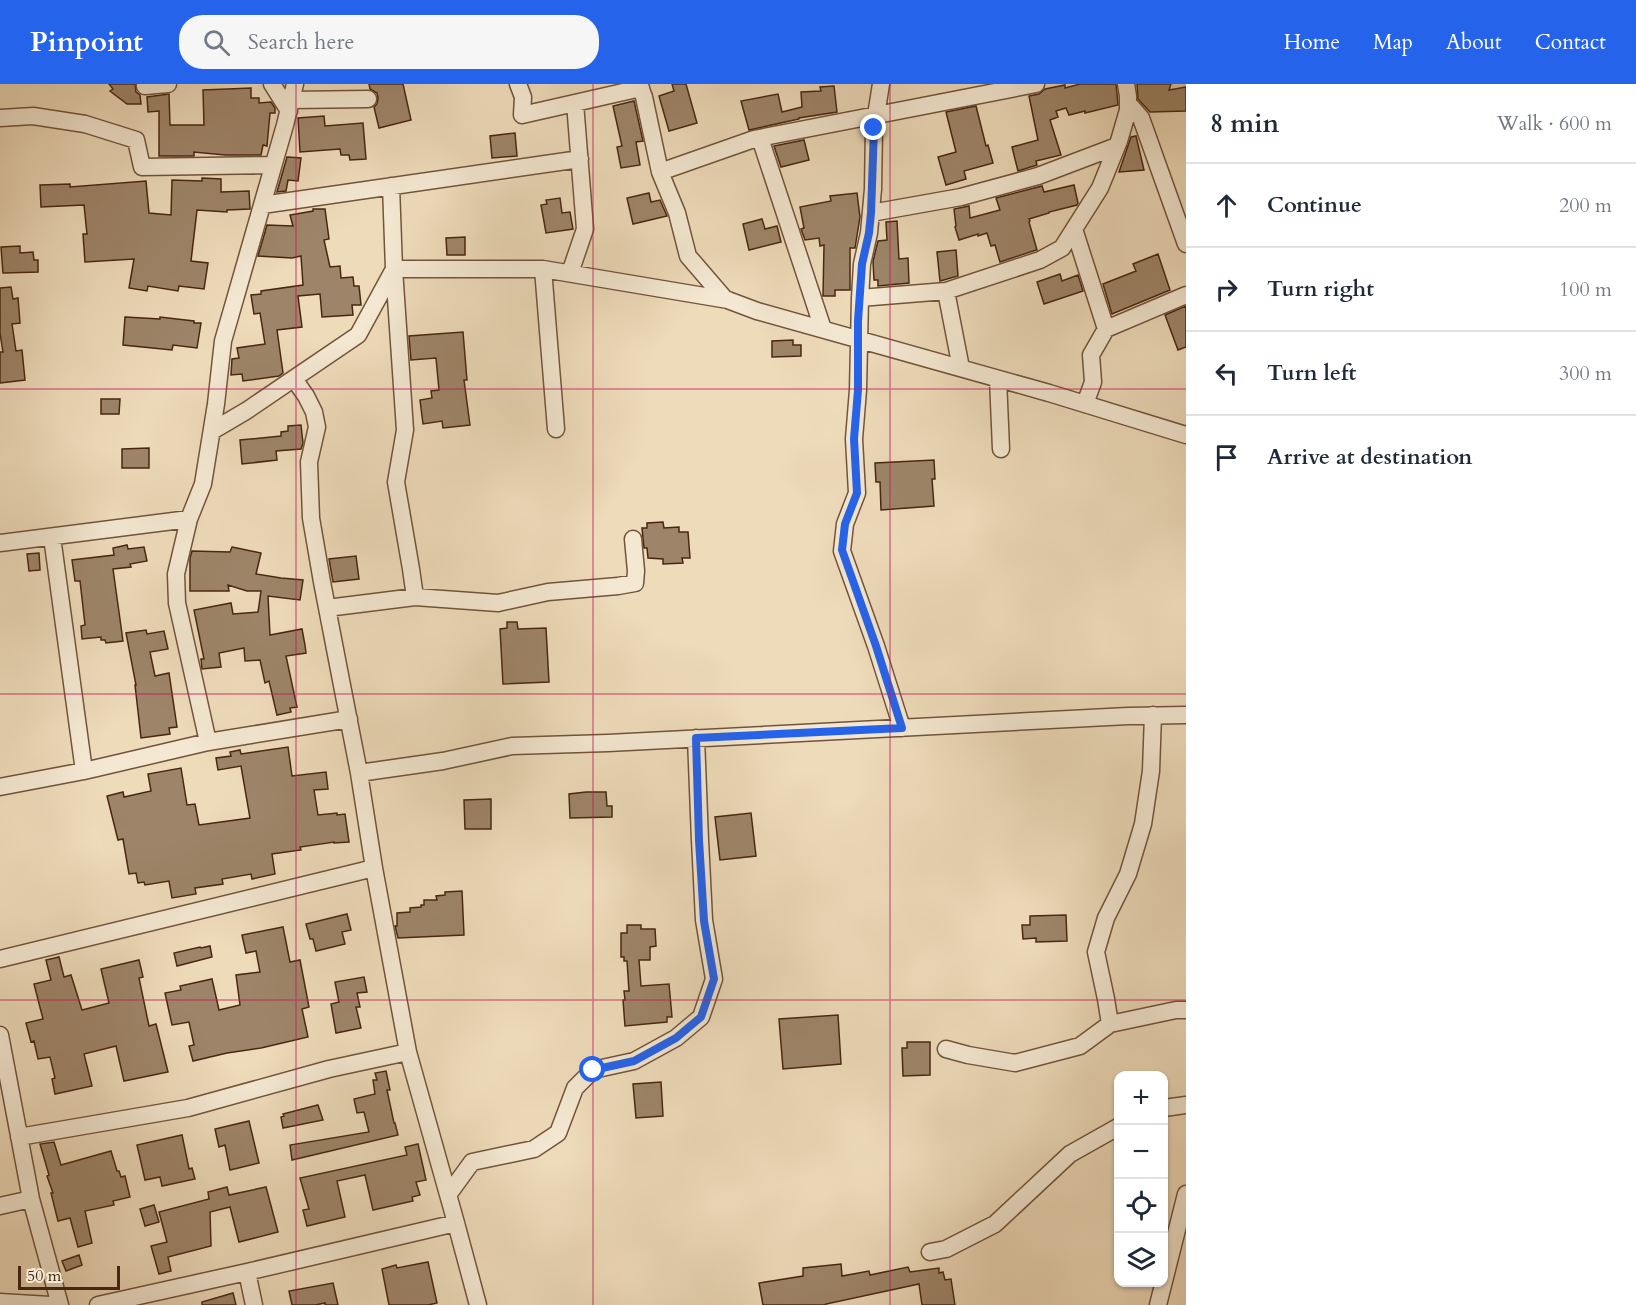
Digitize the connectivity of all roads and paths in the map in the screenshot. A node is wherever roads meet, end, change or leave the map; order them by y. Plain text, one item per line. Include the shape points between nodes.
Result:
1 (168, 84) edge
2 (272, 84) edge
3 (518, 84) edge
4 (880, 84) edge
5 (1036, 84) edge
6 (1126, 84) edge
7 (145, 86) dead end
8 (640, 86) edge
9 (292, 98) edge
10 (368, 99) dead end
11 (575, 103) junction
12 (1128, 103) junction
13 (876, 116) junction
14 (0, 118) edge
15 (760, 138) junction
16 (1118, 146) junction
17 (580, 159) junction
18 (273, 165) junction
19 (660, 172) junction
20 (391, 186) junction
21 (262, 205) junction
22 (871, 213) junction
23 (1074, 229) junction
24 (1186, 244) edge
25 (543, 268) junction
26 (394, 269) junction
27 (570, 273) junction
28 (946, 291) junction
29 (1186, 295) edge
30 (860, 298) junction
31 (730, 300) junction
32 (823, 329) junction
33 (1106, 329) junction
34 (858, 339) junction
35 (961, 368) junction
36 (294, 379) junction
37 (998, 379) junction
38 (1085, 404) junction
39 (556, 429) dead end
40 (212, 431) junction
41 (1186, 435) edge
42 (1001, 448) dead end
43 (189, 519) junction
44 (52, 537) junction
45 (633, 539) dead end
46 (0, 543) edge
47 (414, 597) junction
48 (327, 608) junction
49 (1153, 715) junction
50 (1186, 715) edge
51 (349, 719) junction
52 (902, 728) junction
53 (696, 738) junction
54 (207, 742) junction
55 (84, 771) junction
56 (359, 773) junction
57 (0, 787) edge
58 (374, 868) junction
59 (0, 959) edge
60 (1186, 1010) edge
61 (1110, 1024) junction
62 (0, 1035) edge
63 (946, 1049) dead end
64 (408, 1052) junction
65 (1186, 1105) edge
66 (1168, 1107) edge
67 (1114, 1130) edge
68 (19, 1137) junction
69 (1186, 1194) edge
70 (448, 1195) junction
71 (31, 1199) junction
72 (0, 1206) edge
73 (456, 1223) junction
74 (930, 1252) dead end
75 (247, 1272) junction
76 (0, 1302) edge
77 (50, 1305) edge
78 (60, 1305) edge
79 (98, 1305) edge
80 (254, 1305) edge
81 (478, 1305) edge
82 (1158, 1305) edge

1 - 7 street
2 - 9 street
3 - 11 street via 523,97 522,115
4 - 13 street
5 - 13 street
6 - 12 street
8 - 11 street
8 - 19 street
9 - 10 street
9 - 18 street
11 - 17 street
12 - 16 street
12 - 24 street via 1141,118
13 - 15 street
13 - 22 street
14 - 18 street via 33,116 85,124 136,140 142,167
15 - 19 street
15 - 32 street
16 - 22 street via 1038,176 972,194
16 - 23 street via 1100,188
17 - 20 street
17 - 27 street via 585,229
18 - 21 street
19 - 31 street via 677,213 688,256
20 - 21 street
20 - 26 street
21 - 40 street via 224,341
22 - 30 street
23 - 28 street via 1062,248 1040,260
23 - 33 street
25 - 26 street
25 - 27 street
25 - 39 street
26 - 36 street via 358,335
26 - 47 street via 405,430 396,482
27 - 31 street
28 - 30 street
28 - 35 street
29 - 33 street
30 - 34 street
31 - 32 street
32 - 34 street
33 - 38 street via 1090,356 1092,382
34 - 35 street
34 - 52 street via 854,439 857,493 845,524 842,550
35 - 37 street
36 - 40 street
36 - 48 street via 314,412 317,427 309,462 311,518
37 - 38 street
37 - 42 street
38 - 41 street
40 - 43 street via 203,484
43 - 44 street
43 - 54 street via 176,574 177,603
44 - 46 street
44 - 55 street
45 - 47 street via 635,584 548,592 498,603
47 - 48 street
48 - 51 street
49 - 50 street
49 - 52 street
49 - 61 street via 1151,771 1143,824 1128,874 1106,918 1096,952
51 - 54 street
51 - 56 street
52 - 53 street
53 - 56 street via 512,746
53 - 70 street via 704,921 714,979 701,1017 676,1038 634,1061 593,1070 575,1088 558,1133 534,1149 472,1162
54 - 55 street
55 - 57 street
56 - 58 street
58 - 59 street
58 - 64 street
60 - 61 street
61 - 63 street via 1080,1046 1015,1063
62 - 68 street
64 - 68 street via 329,1069 188,1108
64 - 70 street
65 - 66 street
67 - 74 street via 1070,1154 995,1224 946,1249
68 - 71 street
69 - 82 street
70 - 73 street
71 - 72 street
71 - 78 street
73 - 75 street
73 - 81 street
75 - 79 street
75 - 80 street
76 - 77 street

